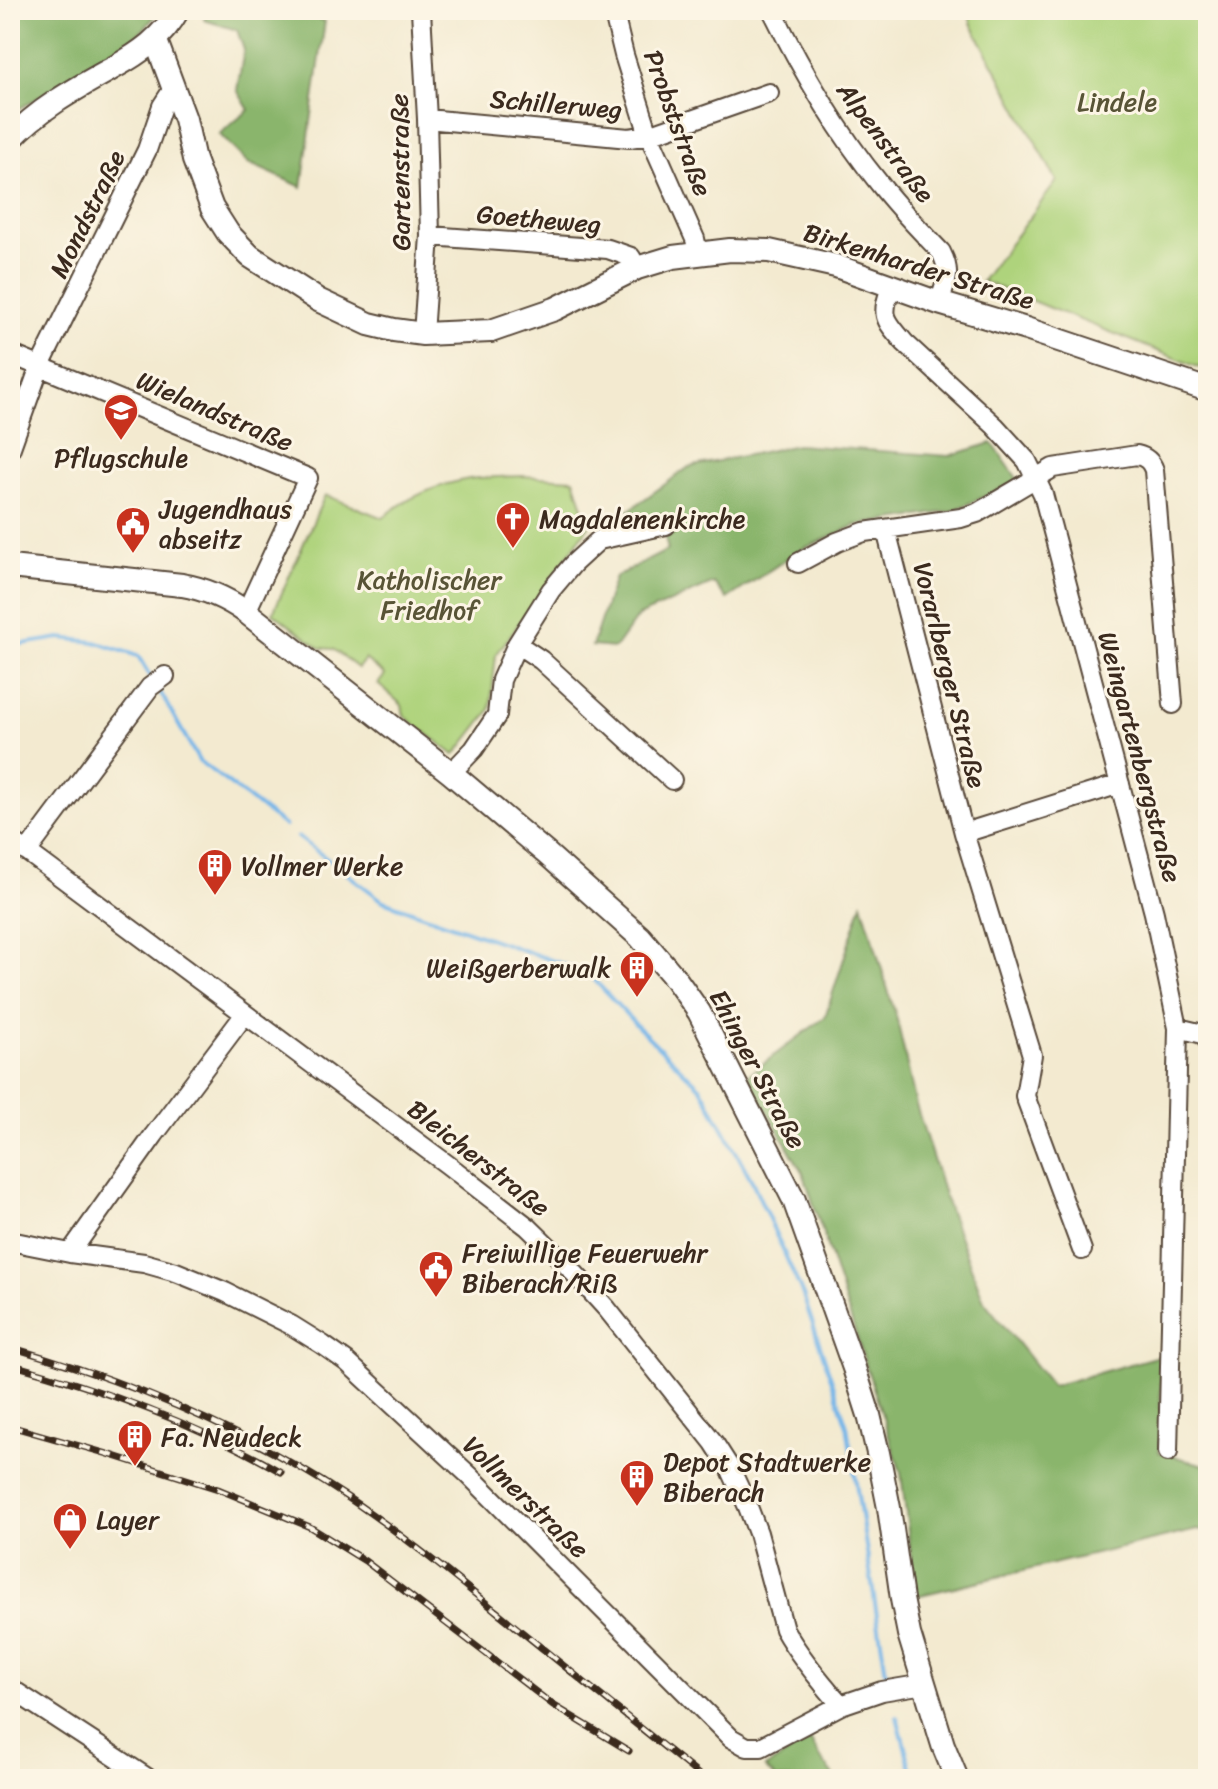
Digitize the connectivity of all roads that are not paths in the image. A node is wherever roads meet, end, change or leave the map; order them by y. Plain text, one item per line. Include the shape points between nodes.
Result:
1 (178, 10) edge
2 (421, 10) edge
3 (613, 10) edge
4 (772, 10) edge
5 (156, 41) junction
6 (130, 60) junction
7 (173, 89) junction
8 (769, 93) dead end
9 (427, 119) junction
10 (649, 135) junction
11 (10, 140) edge
12 (430, 236) junction
13 (698, 253) junction
14 (637, 268) junction
15 (892, 285) junction
16 (939, 303) junction
17 (423, 334) junction
18 (10, 354) edge
19 (40, 366) junction
20 (1208, 390) edge
21 (10, 450) edge
22 (1036, 477) junction
23 (666, 525) dead end
24 (886, 530) junction
25 (798, 563) dead end
26 (10, 567) edge
27 (246, 612) junction
28 (517, 644) junction
29 (158, 682) dead end
30 (1173, 704) dead end
31 (451, 773) junction
32 (672, 780) dead end
33 (1120, 784) junction
34 (964, 833) junction
35 (10, 839) edge
36 (27, 852) junction
37 (245, 1014) junction
38 (1178, 1028) junction
39 (1208, 1041) edge
40 (10, 1241) edge
41 (1082, 1250) dead end
42 (70, 1253) junction
43 (1168, 1452) dead end
44 (924, 1684) junction
45 (10, 1688) edge
46 (841, 1705) junction
47 (149, 1779) edge
48 (957, 1779) edge

1 - 5 main road
2 - 9 street, Gartenstraße
3 - 10 street, Probststraße
4 - 16 street, Alpenstraße via 843,134 941,252 948,276
5 - 6 main road
5 - 7 main road, Birkenharder Straße
6 - 7 main road
6 - 11 main road via 41,111
7 - 17 main road, Birkenharder Straße via 212,208 250,256 318,300 369,324
7 - 19 street, Mondstraße
8 - 10 street, Schillerweg
9 - 10 street, Schillerweg via 629,138
9 - 12 street, Gartenstraße
10 - 13 street, Probststraße
12 - 14 street, Goetheweg via 608,249 631,257
12 - 17 street, Gartenstraße
13 - 14 main road, Birkenharder Straße
13 - 15 main road, Birkenharder Straße via 769,251
14 - 17 main road, Birkenharder Straße via 555,309 491,331
15 - 16 main road, Birkenharder Straße
15 - 22 street, Weingartenbergstraße via 884,312 894,330 995,426
16 - 20 main road, Birkenharder Straße
18 - 19 street, Wielandstraße
19 - 21 street, Mondstraße
19 - 27 street, Wielandstraße via 308,478
22 - 24 street, Vorarlberger Straße via 977,513
22 - 30 street, Vorarlberger Straße via 1053,468 1137,455 1152,464
22 - 33 street, Weingartenbergstraße
23 - 28 street via 599,540 551,590
24 - 25 street, Vorarlberger Straße via 837,542
24 - 34 street, Vorarlberger Straße
26 - 27 main road, Ehinger Straße via 189,586
27 - 31 main road, Ehinger Straße
28 - 31 street via 501,680 497,715
28 - 32 street
29 - 36 street
31 - 44 main road, Ehinger Straße via 640,937 699,1012 794,1200 854,1368 878,1453 902,1599
33 - 34 street, Vorarlberger Straße
33 - 38 street, Weingartenbergstraße
34 - 41 street, Vorarlberger Straße via 1032,1055 1025,1096
35 - 36 street, Bleicherstraße
36 - 37 street, Bleicherstraße
37 - 42 street
37 - 46 street, Bleicherstraße via 528,1227 607,1309 730,1468 758,1533 784,1629
38 - 39 street via 1203,1034
38 - 43 street, Weingartenbergstraße
40 - 42 street, Vollmerstraße
42 - 46 street, Vollmerstraße via 176,1272 291,1325 347,1362 470,1476 731,1738 747,1747 761,1747
44 - 46 street, Vollmerstraße
44 - 48 main road, Ehinger Straße
45 - 47 street

